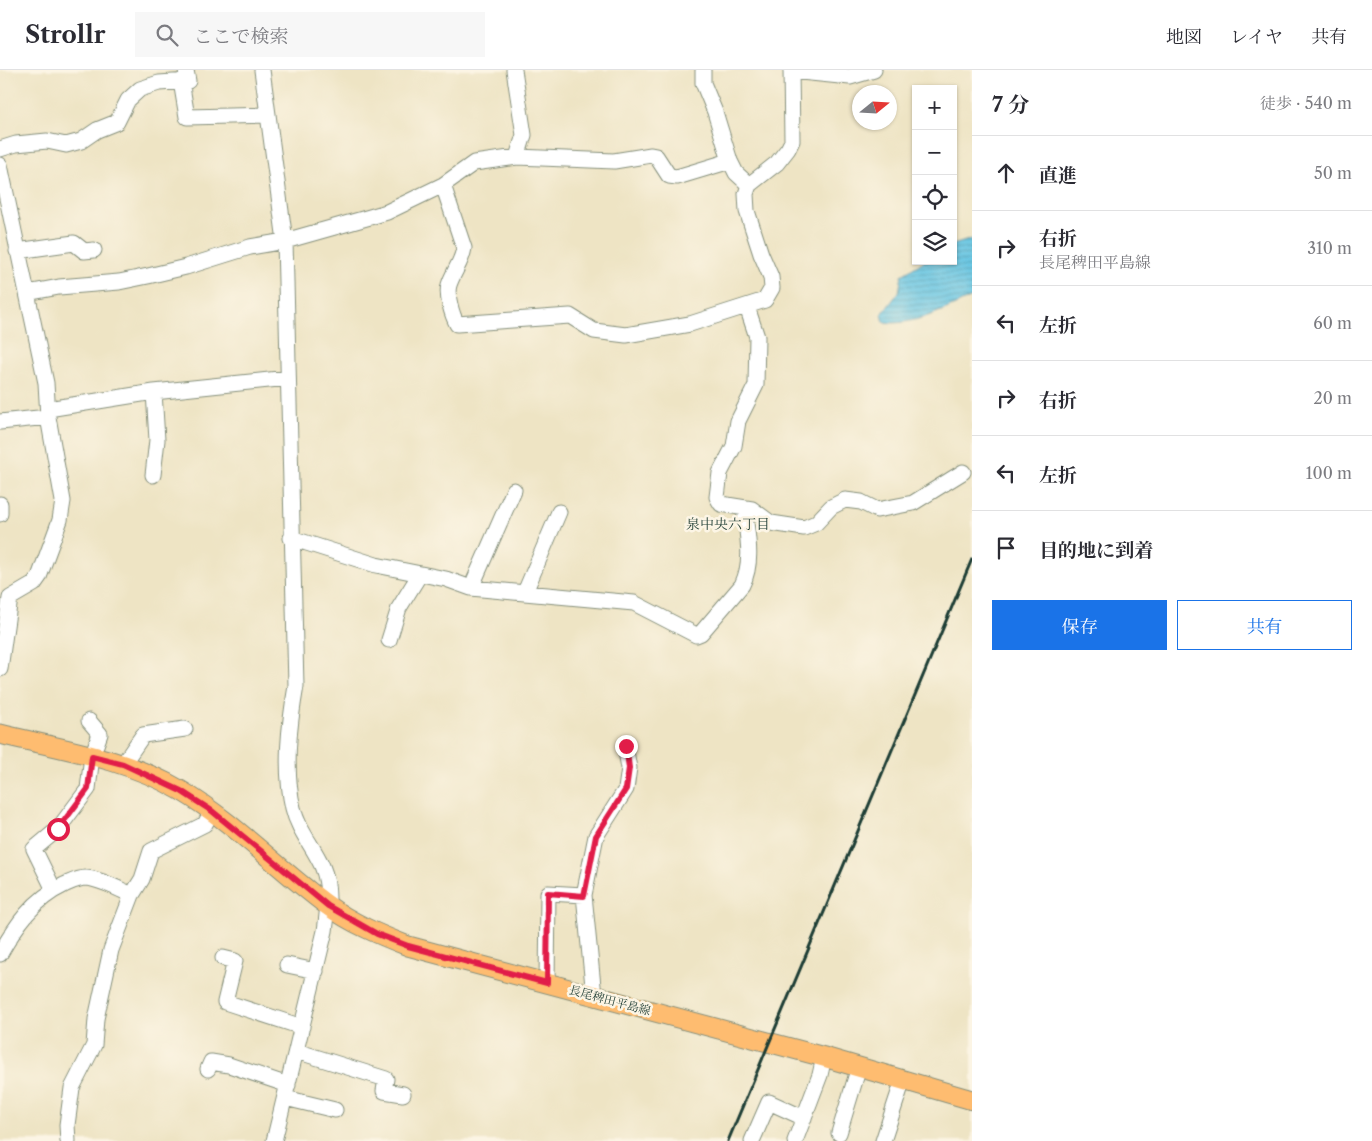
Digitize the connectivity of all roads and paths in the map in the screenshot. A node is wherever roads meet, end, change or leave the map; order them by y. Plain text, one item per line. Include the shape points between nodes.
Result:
1 (264, 70) edge
2 (514, 70) edge
3 (703, 70) edge
4 (874, 70) edge
5 (791, 71) edge
6 (184, 76) edge
7 (268, 115) junction
8 (0, 149) edge
9 (517, 157) junction
10 (730, 161) junction
11 (0, 164) edge
12 (443, 185) junction
13 (749, 185) junction
14 (285, 241) junction
15 (94, 250) dead end
16 (17, 252) junction
17 (27, 294) junction
18 (747, 307) junction
19 (288, 378) junction
20 (154, 392) junction
21 (48, 414) junction
22 (0, 422) edge
23 (963, 472) dead end
24 (153, 475) dead end
25 (514, 490) dead end
26 (0, 504) edge
27 (744, 508) junction
28 (559, 512) dead end
29 (0, 514) edge
30 (291, 538) junction
31 (420, 574) junction
32 (471, 588) junction
33 (526, 592) junction
34 (5, 596) edge
35 (389, 640) dead end
36 (0, 669) edge
37 (89, 721) dead end
38 (185, 729) dead end
39 (0, 734) edge
40 (626, 746) dead end
41 (92, 756) junction
42 (123, 764) junction
43 (212, 811) junction
44 (54, 890) junction
45 (132, 895) junction
46 (584, 896) junction
47 (328, 906) junction
48 (0, 954) edge
49 (234, 961) dead end
50 (287, 965) dead end
51 (316, 971) junction
52 (547, 983) junction
53 (594, 996) junction
54 (302, 1026) junction
55 (296, 1051) junction
56 (824, 1057) junction
57 (858, 1067) junction
58 (208, 1069) dead end
59 (903, 1080) junction
60 (287, 1091) junction
61 (403, 1094) dead end
62 (972, 1100) edge
63 (335, 1110) dead end
64 (804, 1118) junction
65 (839, 1134) dead end
66 (68, 1141) edge
67 (274, 1141) edge
68 (752, 1141) edge
69 (795, 1141) edge
70 (883, 1141) edge

1 - 7 street
2 - 9 street via 524,135
3 - 10 street via 703,83
4 - 5 street via 850,77
5 - 13 street via 792,141 777,163
6 - 7 street via 186,117
6 - 8 street via 140,89 128,100 117,122 81,141 66,145 47,142 16,144
7 - 14 street
9 - 10 street via 614,161 651,155 656,156 669,176 677,177
9 - 12 street via 474,164
10 - 13 street via 736,173
11 - 16 street
12 - 14 street via 387,212
12 - 18 street via 464,248 448,288 457,324 570,316 594,331 626,335 690,324
13 - 18 street via 747,211 772,288 765,300
14 - 17 street via 250,247 148,276
14 - 19 street
15 - 16 street via 84,251 74,242
16 - 17 street
17 - 21 street via 46,383
18 - 27 street via 757,337 756,385 738,420 734,446 720,473 717,497 721,504
19 - 20 street
19 - 30 street
20 - 21 street
20 - 24 street via 157,440
21 - 22 street
21 - 34 street via 63,501 60,520 34,584
23 - 27 street via 912,503 877,510 846,500 804,528 771,523 759,512
25 - 32 street
26 - 29 street
27 - 33 street via 750,558 746,577 696,635 634,603
28 - 33 street
30 - 31 street via 376,565
30 - 47 street via 296,686 289,726 290,785 293,810 303,835 322,866
31 - 32 street
31 - 35 street via 399,608
32 - 33 street
34 - 36 street
37 - 41 street via 100,734
38 - 42 street via 143,735
39 - 41 main road, 長尾稗田平島線
40 - 46 street via 629,768 626,789 596,836
41 - 42 main road, 長尾稗田平島線
41 - 44 street via 88,789 58,829 34,849
42 - 43 main road, 長尾稗田平島線 via 167,783
43 - 45 street via 205,824 151,851 142,879
43 - 47 main road, 長尾稗田平島線
44 - 45 street via 83,878
44 - 48 street via 31,908
45 - 66 street via 112,950 96,1019 94,1045 72,1088
46 - 52 street via 548,893
46 - 53 street
47 - 51 street
47 - 52 main road, 長尾稗田平島線 via 377,934 408,946
49 - 54 street via 225,1002
50 - 51 street
51 - 54 street
52 - 53 main road, 長尾稗田平島線
53 - 56 main road, 長尾稗田平島線
54 - 55 street
55 - 60 street
55 - 61 street via 387,1074 384,1091
56 - 57 main road, 長尾稗田平島線
56 - 64 street
57 - 59 main road, 長尾稗田平島線
57 - 65 street
58 - 60 street via 211,1062 229,1065
59 - 62 main road, 長尾稗田平島線
59 - 70 street
60 - 63 street
60 - 67 street
64 - 68 street via 769,1102
64 - 69 street

